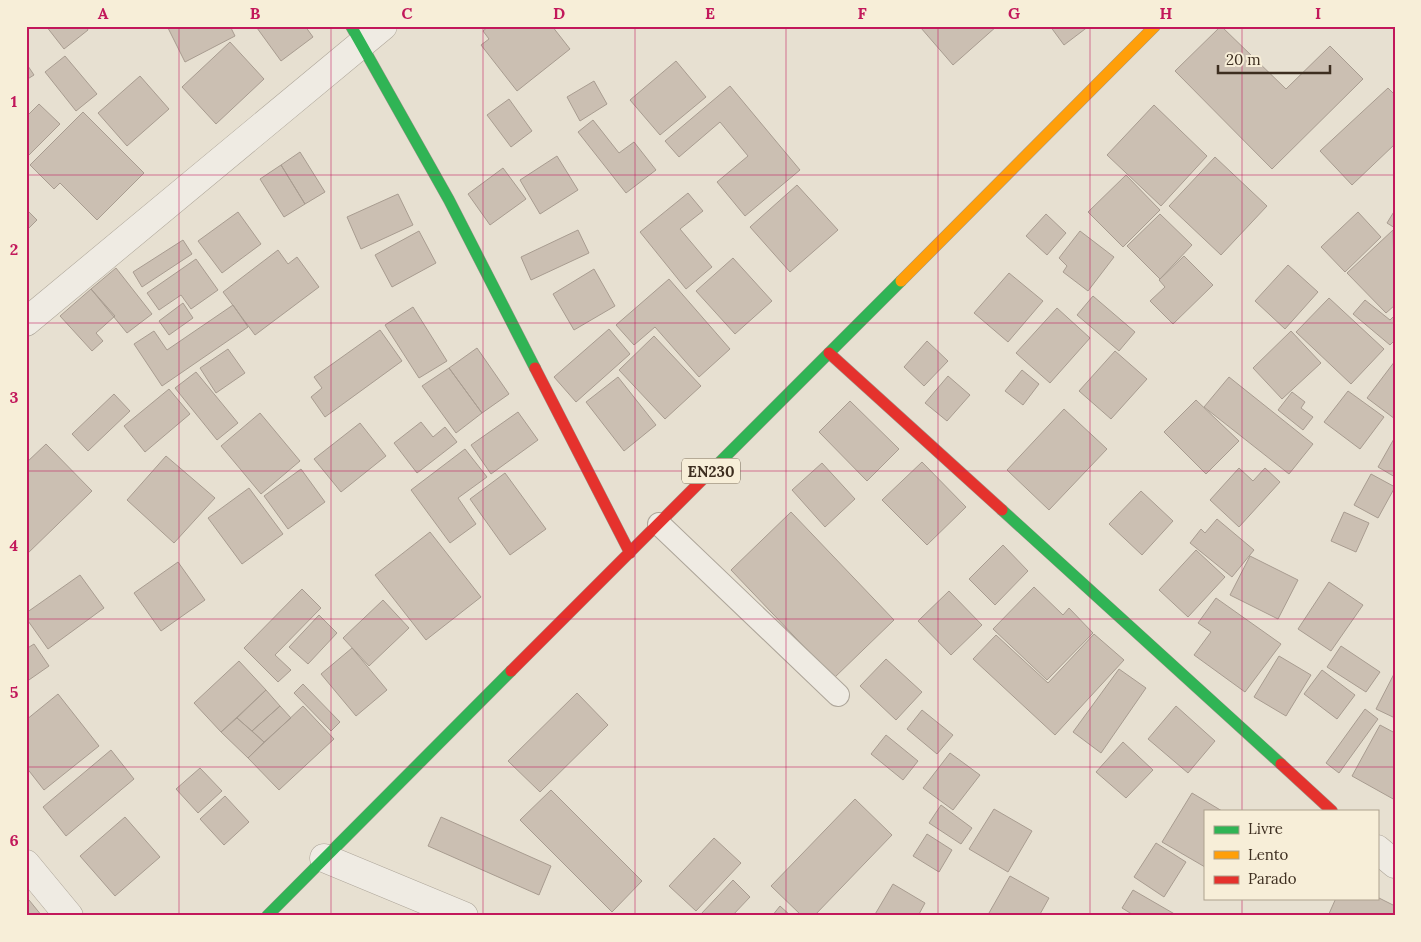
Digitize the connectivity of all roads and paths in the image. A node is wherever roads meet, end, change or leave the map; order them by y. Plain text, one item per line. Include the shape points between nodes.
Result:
1 (383, 26) edge
2 (1155, 26) edge
3 (356, 35) edge
4 (26, 322) edge
5 (829, 353) junction
6 (659, 524) junction
7 (630, 553) junction
8 (838, 695) dead end
9 (1331, 810) edge
10 (1378, 850) edge
11 (324, 858) junction
12 (26, 864) edge
13 (1395, 864) edge
14 (69, 916) edge
15 (266, 916) edge
16 (464, 916) edge

1 - 3 street
2 - 5 main road, EN230
3 - 4 street
3 - 7 main road via 449,200
5 - 6 main road, EN230
5 - 9 main road
6 - 7 main road, EN230
6 - 8 lane
7 - 11 main road, EN230
10 - 13 street
11 - 15 main road, EN230
11 - 16 street
12 - 14 street

